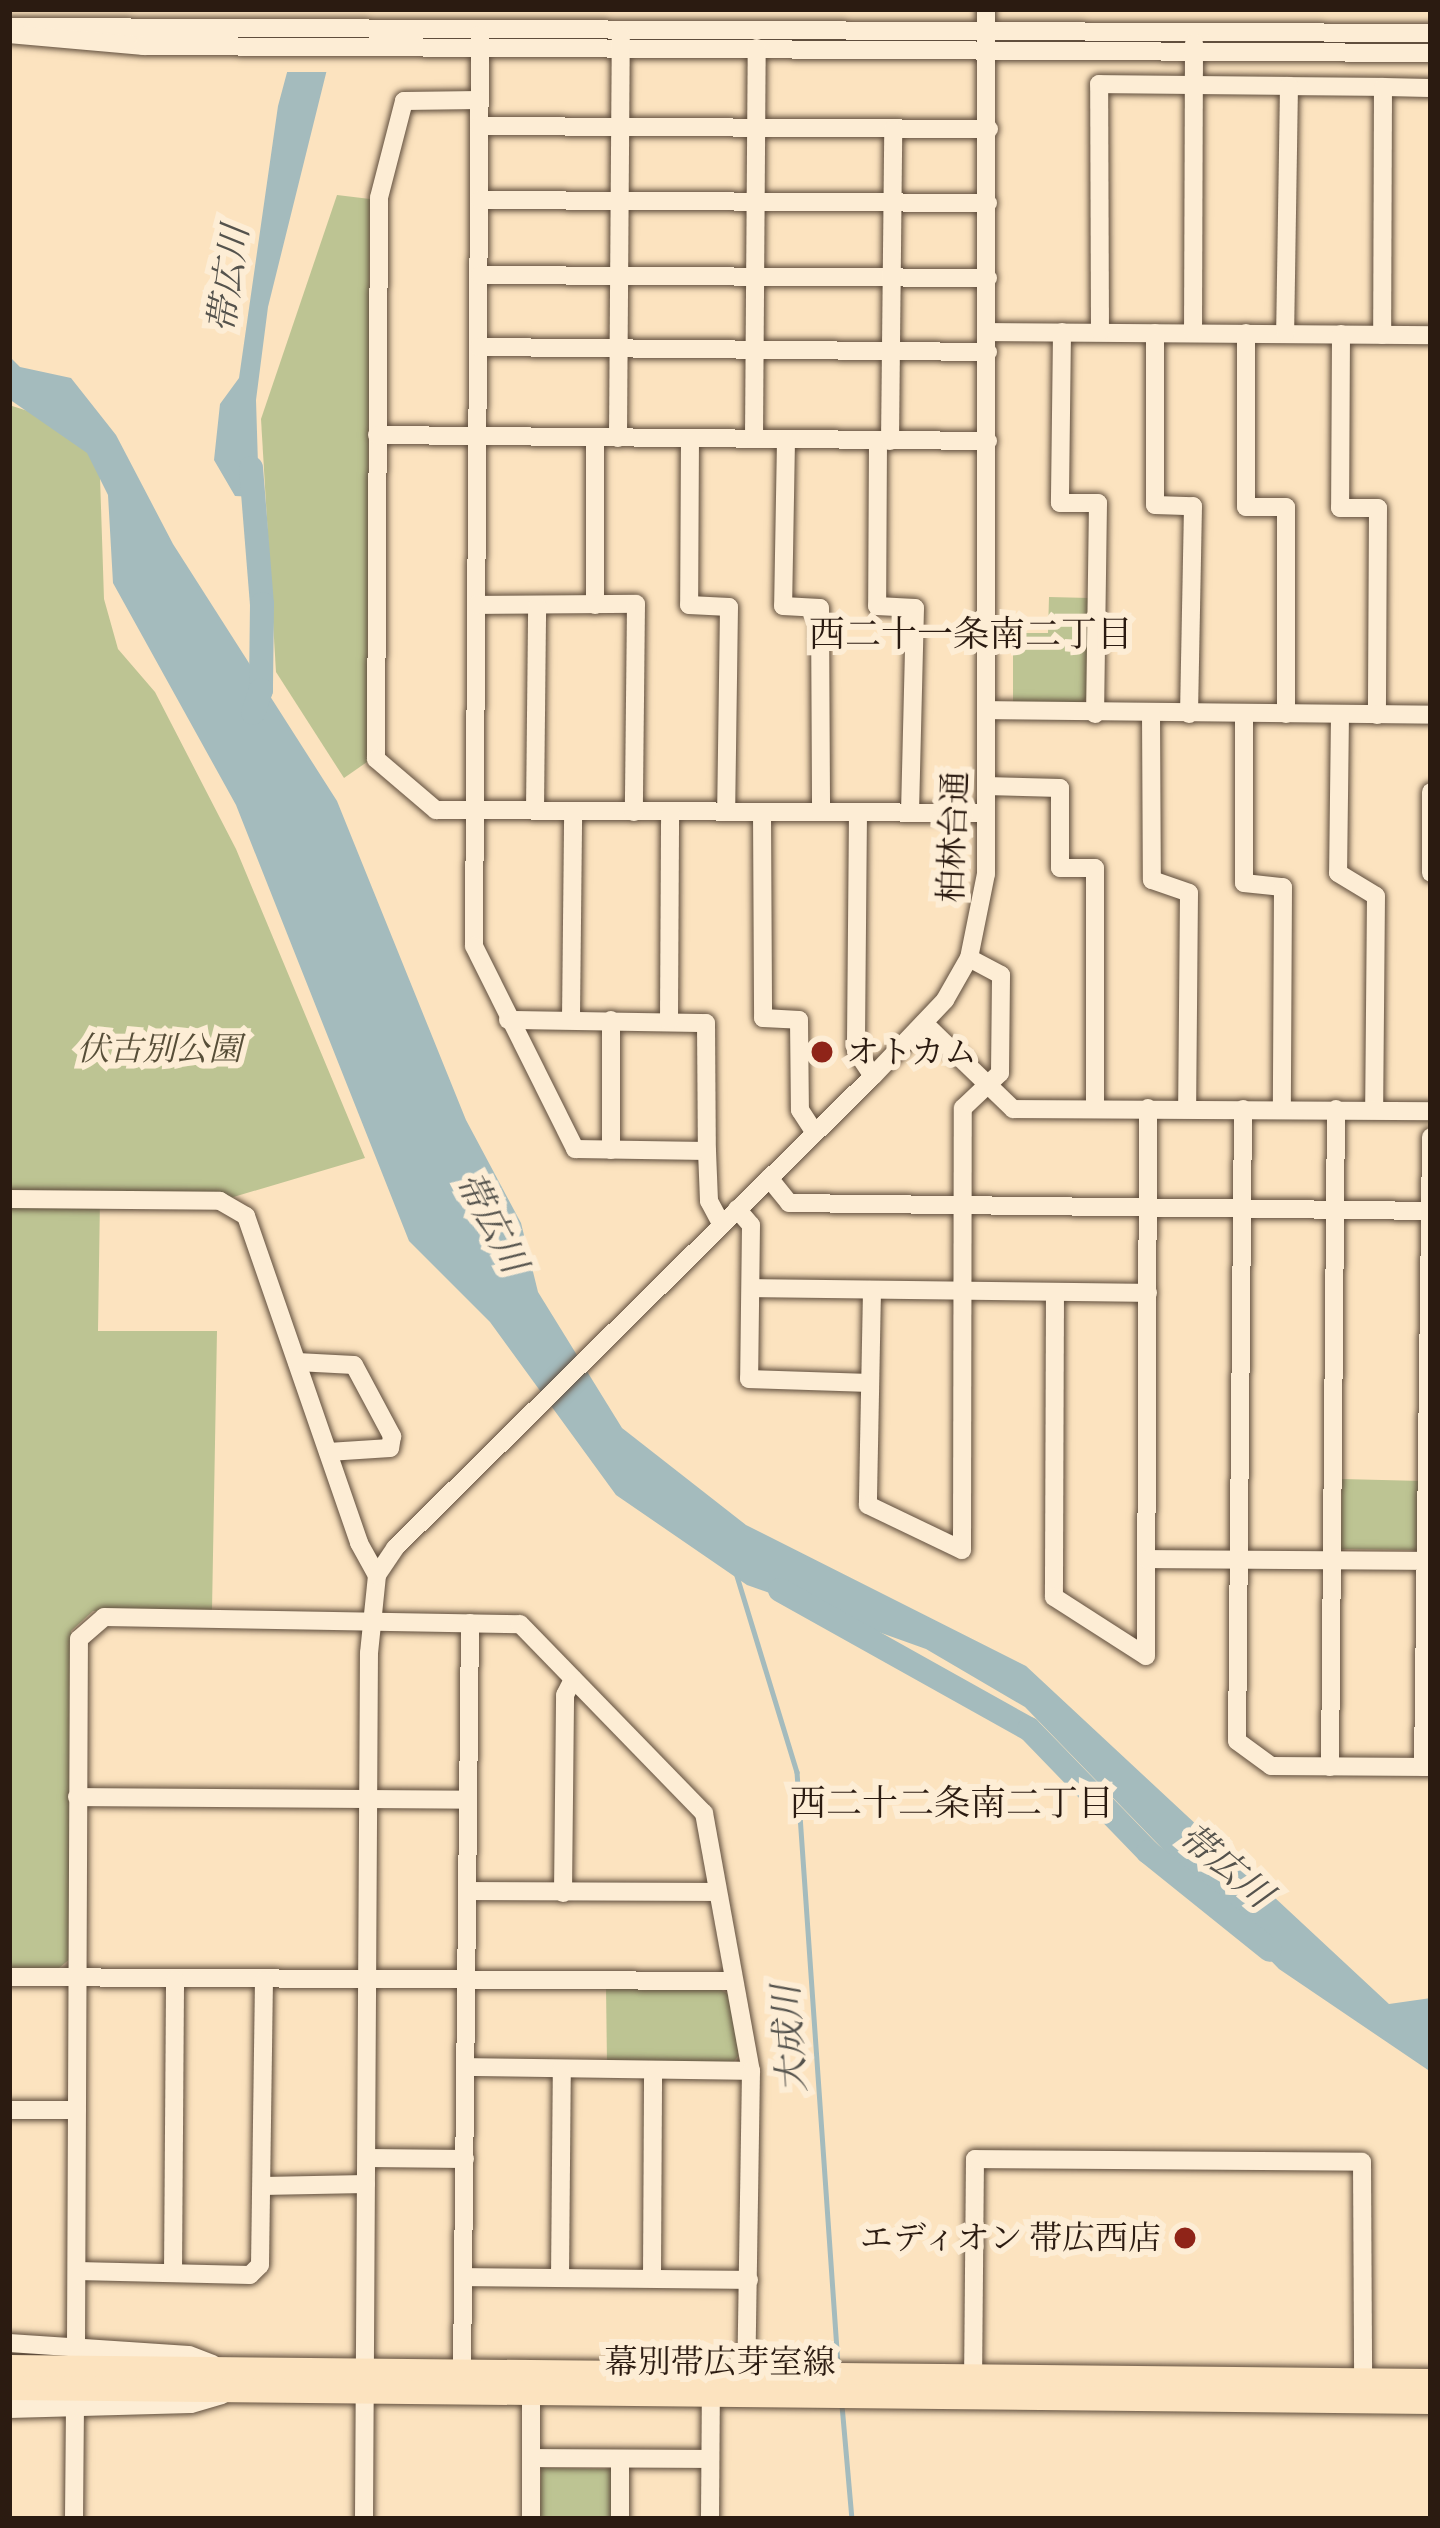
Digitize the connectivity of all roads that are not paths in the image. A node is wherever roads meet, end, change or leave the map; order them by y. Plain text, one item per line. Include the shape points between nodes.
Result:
1 (1419, 9) edge
2 (143, 15) edge
3 (541, 17) edge
4 (988, 19) edge
5 (1231, 19) edge
6 (480, 24) junction
7 (659, 28) edge
8 (9, 30) edge
9 (621, 37) junction
10 (1195, 40) junction
11 (1425, 43) edge
12 (143, 46) junction
13 (480, 46) junction
14 (541, 46) junction
15 (757, 48) junction
16 (989, 50) junction
17 (1231, 51) junction
18 (1195, 85) junction
19 (1289, 86) junction
20 (1383, 87) junction
21 (1431, 88) edge
22 (479, 100) junction
23 (479, 126) junction
24 (619, 126) junction
25 (757, 127) junction
26 (893, 129) junction
27 (989, 129) junction
28 (480, 200) junction
29 (618, 201) junction
30 (755, 201) junction
31 (892, 202) junction
32 (988, 203) junction
33 (480, 274) junction
34 (620, 275) junction
35 (754, 276) junction
36 (890, 277) junction
37 (988, 278) junction
38 (1062, 332) junction
39 (1100, 332) junction
40 (1155, 332) junction
41 (1193, 333) junction
42 (1246, 333) junction
43 (1285, 333) junction
44 (1341, 334) junction
45 (1382, 334) junction
46 (1431, 335) edge
47 (988, 342) junction
48 (478, 347) junction
49 (620, 347) junction
50 (754, 350) junction
51 (892, 351) junction
52 (377, 435) junction
53 (477, 436) junction
54 (595, 437) junction
55 (618, 438) junction
56 (690, 438) junction
57 (754, 438) junction
58 (786, 440) junction
59 (884, 441) junction
60 (988, 441) junction
61 (595, 604) junction
62 (476, 605) junction
63 (537, 606) junction
64 (986, 710) junction
65 (1095, 714) junction
66 (1150, 714) junction
67 (1189, 714) junction
68 (1244, 714) junction
69 (1286, 715) junction
70 (1340, 715) junction
71 (1377, 715) junction
72 (1431, 715) edge
73 (986, 786) junction
74 (1431, 792) edge
75 (535, 810) junction
76 (477, 811) junction
77 (574, 812) junction
78 (634, 812) junction
79 (670, 812) junction
80 (726, 812) junction
81 (762, 812) junction
82 (821, 812) junction
83 (858, 812) junction
84 (910, 812) junction
85 (986, 813) junction
86 (1431, 873) edge
87 (969, 958) junction
88 (572, 1018) junction
89 (508, 1020) junction
90 (611, 1020) junction
91 (669, 1021) junction
92 (924, 1023) junction
93 (873, 1076) junction
94 (985, 1090) junction
95 (1095, 1108) junction
96 (1148, 1108) junction
97 (1187, 1108) junction
98 (1244, 1109) junction
99 (1336, 1109) junction
100 (1282, 1110) junction
101 (1374, 1110) junction
102 (1431, 1111) edge
103 (815, 1132) junction
104 (1431, 1137) edge
105 (611, 1150) junction
106 (706, 1151) junction
107 (769, 1178) junction
108 (9, 1199) edge
109 (963, 1207) junction
110 (1148, 1208) junction
111 (737, 1209) junction
112 (1241, 1209) junction
113 (1335, 1210) junction
114 (1430, 1211) edge
115 (722, 1225) junction
116 (752, 1288) junction
117 (872, 1290) junction
118 (961, 1291) junction
119 (1054, 1292) junction
120 (1148, 1293) junction
121 (297, 1362) junction
122 (869, 1383) junction
123 (328, 1452) junction
124 (1147, 1559) junction
125 (1240, 1560) junction
126 (1331, 1560) junction
127 (1429, 1561) edge
128 (377, 1575) junction
129 (370, 1622) junction
130 (470, 1623) junction
131 (574, 1679) junction
132 (1330, 1767) junction
133 (1427, 1767) edge
134 (76, 1797) junction
135 (368, 1799) junction
136 (469, 1800) junction
137 (468, 1891) junction
138 (717, 1892) junction
139 (562, 1893) junction
140 (9, 1977) edge
141 (78, 1978) junction
142 (367, 1979) junction
143 (467, 1979) junction
144 (175, 1980) junction
145 (264, 1980) junction
146 (734, 1981) junction
147 (467, 2067) junction
148 (562, 2069) junction
149 (653, 2071) junction
150 (751, 2071) junction
151 (9, 2110) edge
152 (77, 2110) junction
153 (367, 2158) junction
154 (465, 2159) junction
155 (366, 2184) junction
156 (262, 2186) junction
157 (77, 2271) junction
158 (173, 2273) junction
159 (463, 2277) junction
160 (652, 2277) junction
161 (560, 2278) junction
162 (749, 2280) junction
163 (9, 2343) edge
164 (76, 2344) junction
165 (9, 2367) edge
166 (462, 2373) junction
167 (1363, 2379) junction
168 (1431, 2381) edge
169 (365, 2382) junction
170 (228, 2383) junction
171 (531, 2385) junction
172 (711, 2385) junction
173 (746, 2386) junction
174 (973, 2387) junction
175 (9, 2388) edge
176 (1431, 2402) edge
177 (75, 2404) junction
178 (9, 2410) edge
179 (531, 2458) junction
180 (620, 2459) junction
181 (710, 2459) junction
182 (74, 2519) edge
183 (364, 2519) edge
184 (531, 2519) edge
185 (620, 2519) edge
186 (710, 2519) edge

1 - 11 street
2 - 6 street
2 - 8 street
2 - 12 street
3 - 6 street
3 - 9 street
3 - 14 street
4 - 7 street
4 - 10 street
4 - 16 street, 柏林台通
5 - 10 street
5 - 11 street
5 - 17 street
6 - 13 street
7 - 9 street
7 - 15 street
8 - 12 street
9 - 14 street
9 - 24 street
10 - 16 street
10 - 17 street
10 - 18 street
11 - 17 street
12 - 13 street
13 - 14 street
13 - 22 street
15 - 16 street
15 - 25 street
16 - 27 street, 柏林台通
18 - 19 street
18 - 39 street via 1099,84
18 - 41 street
19 - 20 street
19 - 43 street
20 - 21 street
20 - 45 street
22 - 23 street
22 - 52 street via 404,100 379,198
23 - 24 street
23 - 28 street
24 - 25 street
24 - 29 street
25 - 26 street
25 - 30 street
26 - 27 street
26 - 31 street
27 - 32 street, 柏林台通
28 - 29 street
28 - 33 street
29 - 30 street
29 - 34 street
30 - 31 street
30 - 35 street
31 - 32 street
31 - 36 street
32 - 37 street, 柏林台通
33 - 34 street
33 - 48 street
34 - 35 street
34 - 49 street
35 - 36 street
35 - 50 street
36 - 37 street
36 - 51 street
37 - 47 street, 柏林台通
38 - 39 street
38 - 47 street
38 - 65 street via 1060,503 1098,503
39 - 40 street
40 - 41 street
40 - 67 street via 1155,505 1193,506
41 - 42 street
42 - 43 street
42 - 69 street via 1246,507 1286,507
43 - 44 street
44 - 45 street
44 - 71 street via 1340,508 1378,508
45 - 46 street
47 - 51 street
47 - 60 street, 柏林台通
48 - 49 street
48 - 53 street
49 - 50 street
49 - 55 street
50 - 51 street
50 - 57 street
51 - 59 street
52 - 53 street
52 - 76 street via 376,759 436,810
53 - 54 street
53 - 62 street
54 - 55 street
54 - 61 street
55 - 56 street
56 - 57 street
56 - 80 street via 689,605 729,607
57 - 58 street
58 - 59 street
58 - 82 street via 783,606 820,608
59 - 60 street
59 - 84 street via 877,606 915,608
60 - 64 street, 柏林台通
61 - 63 street
61 - 78 street via 636,604
62 - 63 street
62 - 76 street
63 - 75 street
64 - 65 street
64 - 73 street, 柏林台通
65 - 66 street
66 - 67 street
66 - 97 street via 1152,880 1189,893
67 - 68 street
68 - 69 street
68 - 100 street via 1244,883 1283,887
69 - 70 street
70 - 71 street
70 - 101 street via 1338,873 1376,896
71 - 72 street
73 - 85 street, 柏林台通
73 - 95 street via 1060,788 1060,868 1095,868
74 - 86 street
75 - 76 street
75 - 77 street
76 - 89 street via 474,946
77 - 78 street
77 - 88 street
78 - 79 street
79 - 80 street
79 - 91 street
80 - 81 street
81 - 82 street
81 - 103 street via 763,1018 800,1020 800,1110
82 - 83 street
83 - 84 street
83 - 93 street via 856,1051
84 - 85 street
85 - 87 street, 柏林台通 via 984,894
87 - 92 street, 柏林台通
87 - 94 street via 1001,975 1000,1073
88 - 89 street
88 - 90 street
89 - 105 street via 575,1148
90 - 91 street
90 - 105 street
91 - 106 street via 706,1023
92 - 93 street, 柏林台通
92 - 94 street
93 - 103 street, 柏林台通
94 - 95 street via 1013,1109
94 - 109 street via 963,1108
95 - 96 street
96 - 97 street
96 - 110 street
97 - 98 street
98 - 100 street
98 - 112 street
99 - 100 street
99 - 101 street
99 - 113 street
101 - 102 street
103 - 107 street, 柏林台通
104 - 114 street
105 - 106 street
106 - 115 street via 709,1201
107 - 109 street via 789,1203
107 - 111 street, 柏林台通
108 - 121 street via 237,1208
109 - 110 street
109 - 118 street
110 - 112 street
110 - 120 street
111 - 115 street, 柏林台通
111 - 116 street via 752,1225
112 - 113 street
112 - 125 street
113 - 114 street
113 - 126 street
114 - 127 street
115 - 128 street, 柏林台通
116 - 117 street
116 - 122 street via 749,1379
117 - 118 street
117 - 122 street
118 - 119 street
118 - 122 street via 962,1550 868,1505
119 - 120 street
119 - 124 street via 1054,1598 1146,1656
120 - 124 street
121 - 123 street
121 - 123 street via 354,1365 392,1436 390,1448
123 - 128 street
124 - 125 street
125 - 126 street
125 - 132 street via 1237,1741 1271,1766
126 - 127 street
126 - 132 street
127 - 133 street
128 - 129 street
129 - 130 street
129 - 134 street via 93,1622 79,1639
129 - 135 street
130 - 131 street via 520,1624
130 - 136 street
131 - 138 street via 704,1813
131 - 139 street via 566,1695
132 - 133 street
134 - 135 street
134 - 141 street
135 - 136 street
135 - 142 street
136 - 137 street
137 - 139 street
137 - 143 street
138 - 139 street
138 - 146 street
140 - 141 street
141 - 144 street
141 - 152 street
142 - 143 street
142 - 145 street
142 - 153 street
143 - 146 street
143 - 147 street
144 - 145 street
144 - 158 street
145 - 156 street
146 - 150 street
147 - 148 street
147 - 154 street
148 - 149 street
148 - 161 street
149 - 150 street
149 - 160 street
150 - 162 street
151 - 152 street
152 - 157 street
153 - 154 street
153 - 155 street
154 - 159 street
155 - 156 street
155 - 169 street
156 - 158 street via 260,2265 250,2275
157 - 158 street
157 - 164 street
159 - 161 street
159 - 166 street
160 - 161 street
160 - 162 street
162 - 173 street
163 - 164 street
164 - 170 street via 79,2353 189,2355
165 - 170 main road, 幕別帯広芽室線
166 - 169 main road, 幕別帯広芽室線
166 - 171 main road, 幕別帯広芽室線
167 - 168 main road, 幕別帯広芽室線
167 - 174 main road, 幕別帯広芽室線
167 - 174 street via 1362,2162 975,2159
169 - 170 main road, 幕別帯広芽室線
169 - 171 main road, 幕別帯広芽室線
169 - 183 street
170 - 175 main road, 幕別帯広芽室線
170 - 177 street via 191,2404
171 - 172 main road, 幕別帯広芽室線
171 - 179 street
172 - 173 main road, 幕別帯広芽室線
172 - 181 street
173 - 174 main road, 幕別帯広芽室線
174 - 176 main road, 幕別帯広芽室線
177 - 178 street
177 - 182 street
179 - 180 street
179 - 184 street
180 - 181 street
180 - 185 street
181 - 186 street

